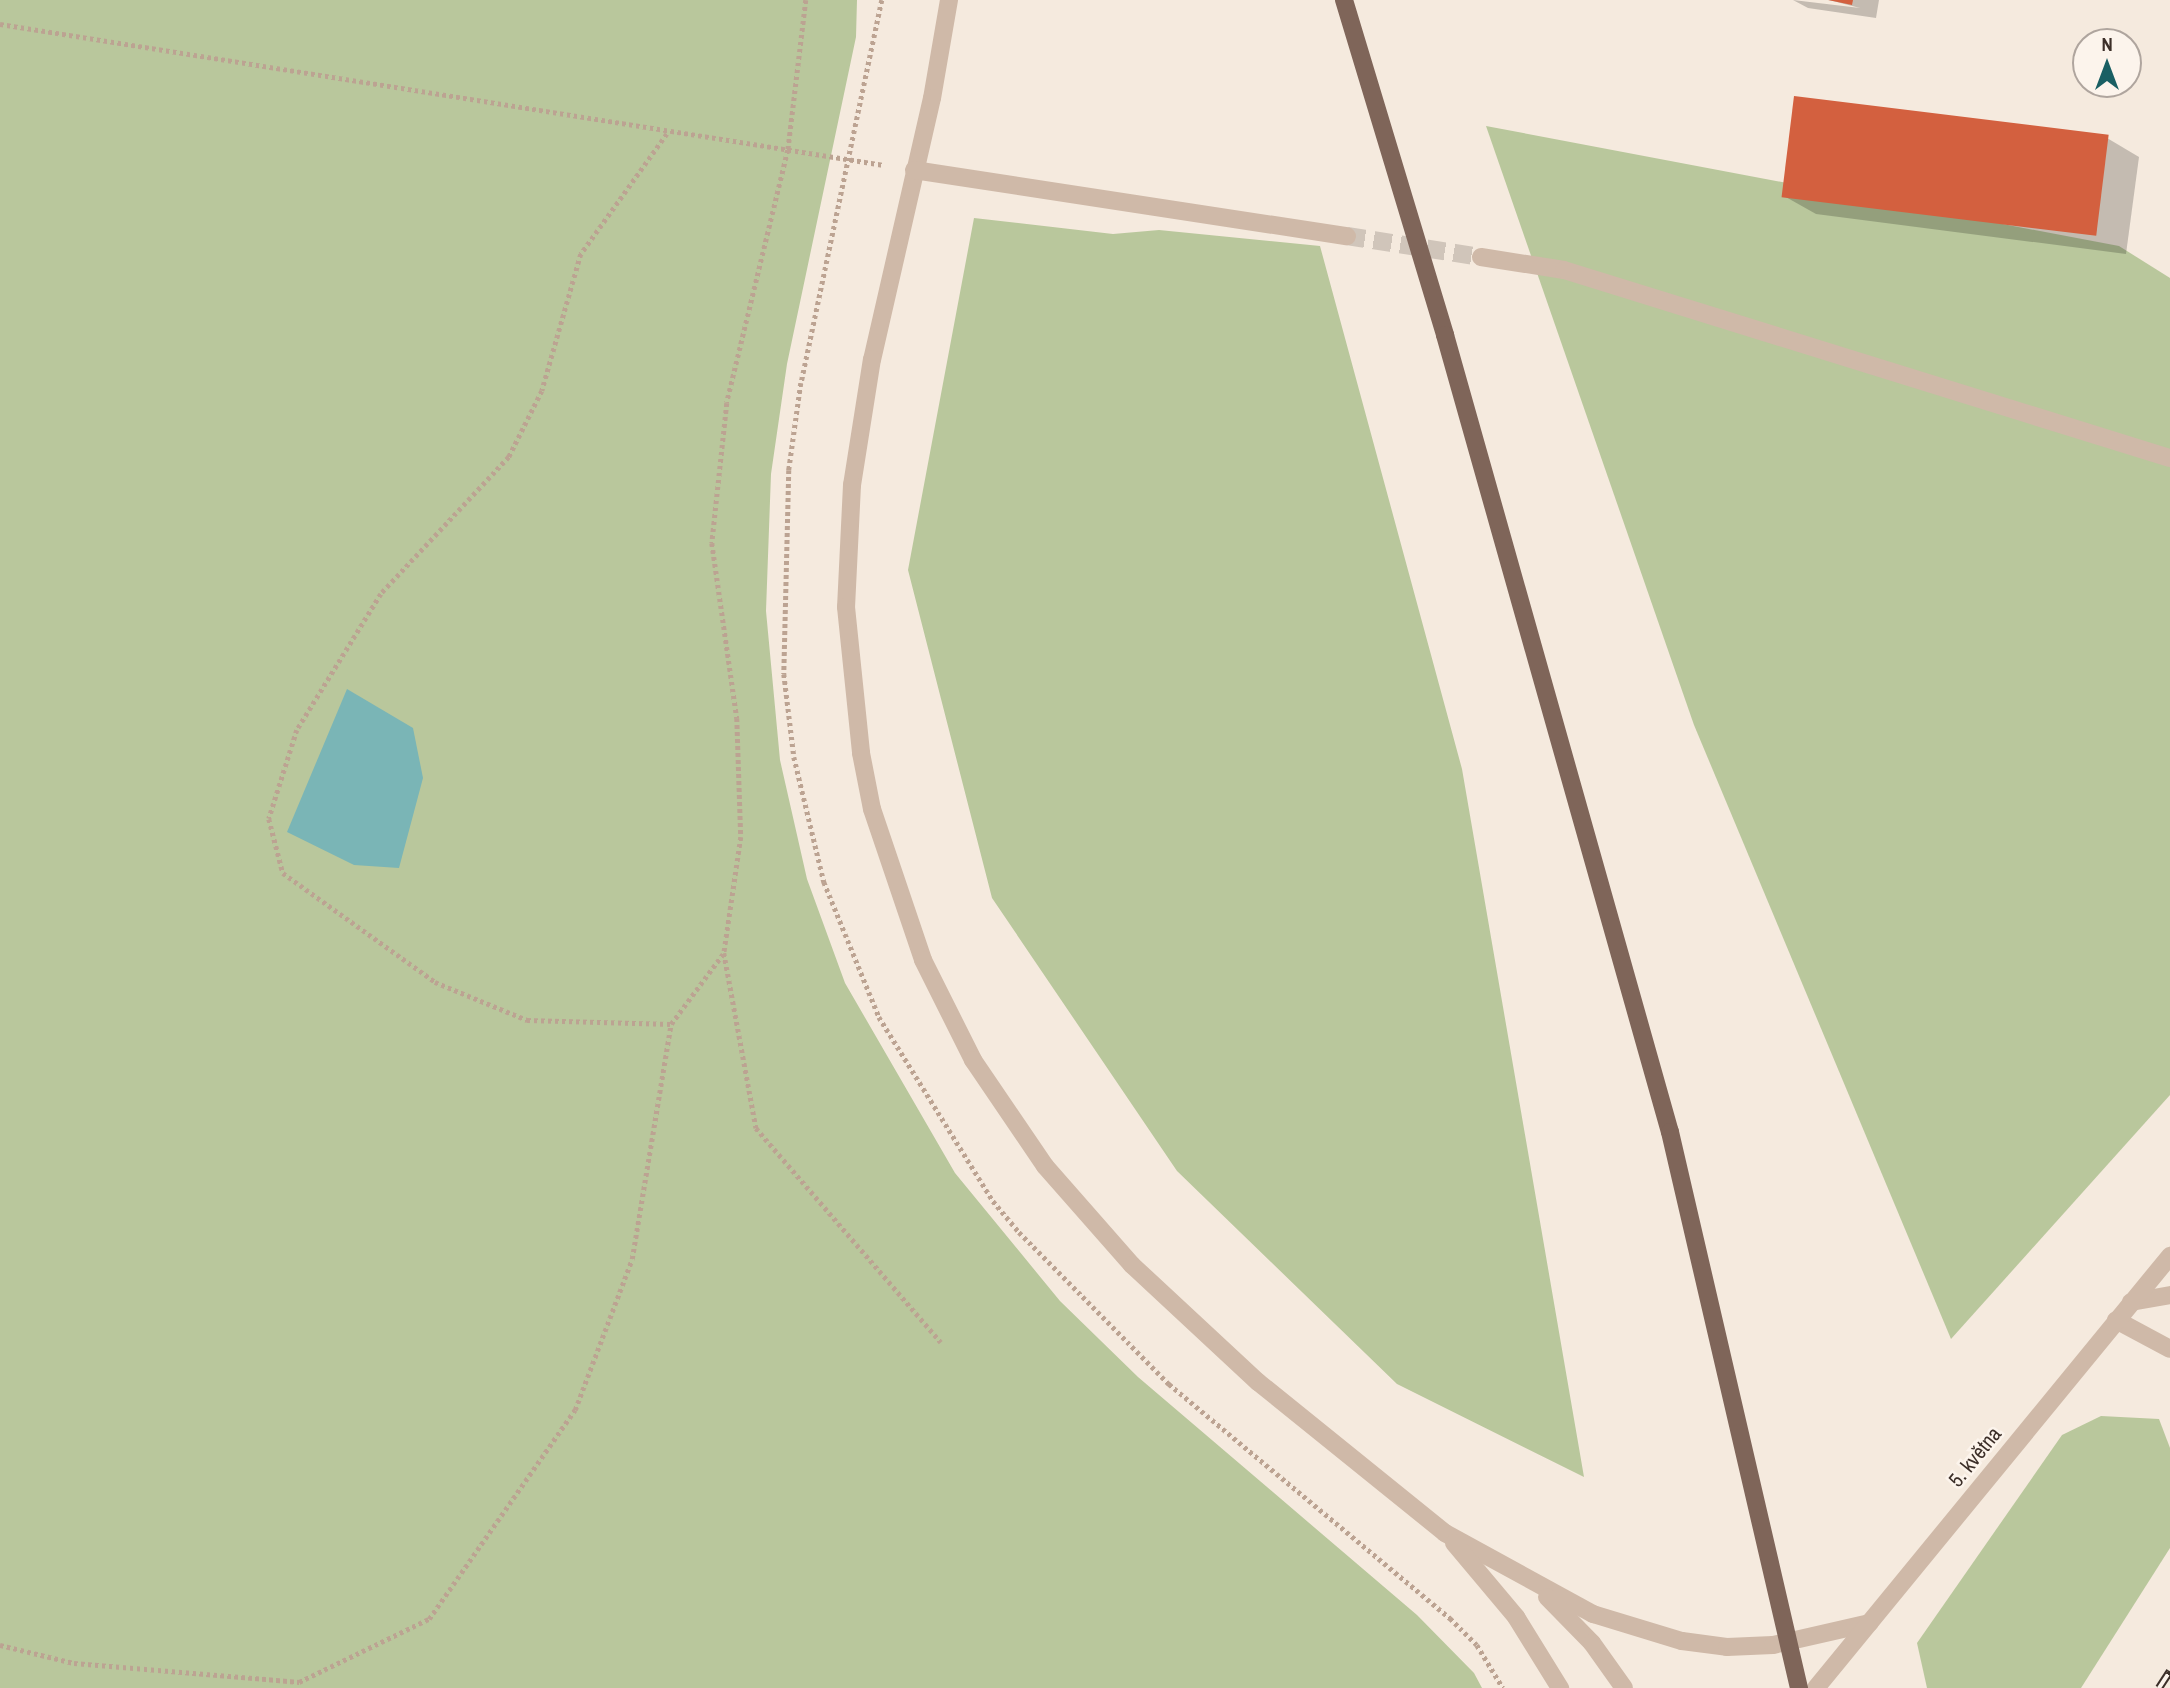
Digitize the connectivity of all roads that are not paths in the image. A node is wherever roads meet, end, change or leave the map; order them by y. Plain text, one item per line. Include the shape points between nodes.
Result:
1 (949, 0) edge
2 (1344, 0) edge
3 (914, 170) junction
4 (1347, 236) tunnel mouth
5 (1481, 257) tunnel mouth
6 (2170, 458) edge
7 (2170, 1256) edge
8 (2170, 1295) edge
9 (2131, 1302) junction
10 (2116, 1320) junction
11 (2170, 1349) edge
12 (1445, 1533) junction
13 (1531, 1583) junction
14 (1870, 1623) junction
15 (1560, 1688) edge
16 (1625, 1688) edge
17 (1798, 1688) edge
18 (1816, 1688) edge

1 - 3 street
2 - 17 main road via 1670,1132 1745,1442
3 - 4 street
3 - 12 street via 872,359 847,546 846,607 861,753 872,809 903,910 948,1016 973,1060 1045,1166 1085,1214 1258,1382
5 - 6 street via 1564,270
7 - 9 street, 5. května
8 - 9 street
9 - 10 street, 5. května
10 - 11 street
10 - 14 street, 5. května
12 - 13 street
12 - 15 street via 1516,1617
13 - 14 street via 1593,1614 1646,1632 1727,1647 1822,1637
13 - 16 street via 1571,1619
14 - 18 street, 5. května

